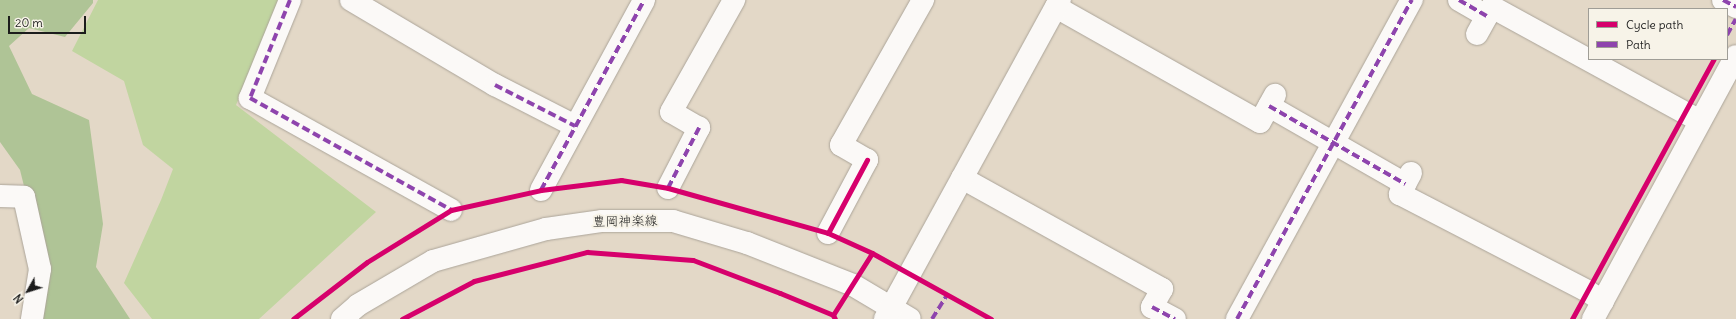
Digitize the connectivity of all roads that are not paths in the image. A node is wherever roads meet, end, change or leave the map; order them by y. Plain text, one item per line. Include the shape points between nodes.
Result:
1 (290, 0) edge
2 (351, 0) edge
3 (644, 0) edge
4 (734, 0) edge
5 (923, 0) edge
6 (1412, 0) edge
7 (1459, 0) edge
8 (1723, 0) edge
9 (1058, 3) edge
10 (1736, 7) edge
11 (1736, 56) edge
12 (1588, 60) edge
13 (1589, 60) edge
14 (1700, 121) junction
15 (575, 126) junction
16 (1333, 144) junction
17 (962, 178) junction
18 (668, 188) dead end
19 (541, 190) dead end
20 (0, 196) edge
21 (451, 210) dead end
22 (828, 233) dead end
23 (1598, 310) edge
24 (888, 313) edge
25 (32, 319) edge
26 (342, 319) edge
27 (910, 319) edge
28 (1175, 319) edge
29 (1237, 319) edge

1 - 21 street via 250,98
2 - 15 street via 495,85
3 - 15 street
4 - 18 street via 671,112 699,128
5 - 22 street via 841,145 867,160
6 - 16 street
7 - 12 street via 1482,25 1492,7
8 - 10 street
9 - 16 street via 1260,122 1272,100
9 - 17 street
11 - 14 street
13 - 14 street
14 - 23 street
15 - 19 street
16 - 23 street via 1408,179 1400,194 1587,291
16 - 29 street
17 - 24 street
17 - 28 street via 1162,290 1152,307
20 - 25 street via 24,197 40,269
24 - 26 street, 豊岡神楽線 via 853,285 748,243 673,221 602,221 546,229 433,261 358,305
24 - 27 street, 豊岡神楽線

